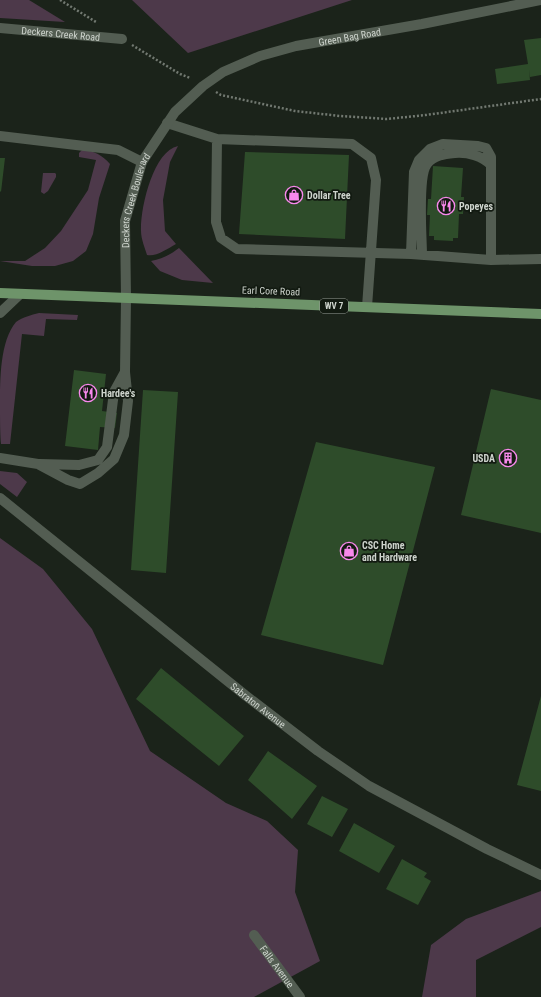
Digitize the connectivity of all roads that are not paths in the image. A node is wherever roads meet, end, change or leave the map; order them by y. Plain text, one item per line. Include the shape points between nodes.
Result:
1 (541, 0) edge
2 (0, 28) edge
3 (122, 39) dead end
4 (175, 112) joint
5 (167, 123) junction
6 (0, 136) edge
7 (217, 139) junction
8 (142, 162) junction
9 (491, 165) junction
10 (371, 253) junction
11 (411, 254) junction
12 (422, 255) junction
13 (541, 259) edge
14 (491, 260) junction
15 (0, 293) edge
16 (20, 294) junction
17 (126, 298) junction
18 (367, 307) junction
19 (0, 313) edge
20 (541, 314) edge
21 (124, 372) junction
22 (0, 458) edge
23 (38, 464) junction
24 (0, 498) edge
25 (541, 875) edge
26 (254, 935) dead end
27 (300, 997) edge

1 - 4 street, Green Bag Road via 296,46 260,56 223,72 203,86
2 - 3 street, Deckers Creek Road
4 - 5 street, Deckers Creek Boulevard
5 - 7 street
5 - 8 street, Deckers Creek Boulevard
6 - 8 street via 118,150
7 - 10 street via 216,222 221,238 237,249
7 - 10 street via 352,144 370,158 376,180
8 - 17 street, Deckers Creek Boulevard via 125,221
9 - 11 street via 491,157 486,148 478,146 443,144 430,149 419,160 414,172
9 - 12 street via 485,159 462,152 440,155 426,164 422,180
9 - 14 street
10 - 11 street
10 - 18 street
11 - 12 street
12 - 14 street
13 - 14 street
15 - 16 main road, Earl Core Road / WV 7
16 - 17 main road, Earl Core Road / WV 7
16 - 19 street
17 - 18 main road, Earl Core Road / WV 7
17 - 21 street, Deckers Creek Boulevard
18 - 20 main road, Earl Core Road / WV 7
21 - 23 street via 114,392 107,447 98,460 79,465
21 - 23 street, Deckers Creek Boulevard via 128,401 124,435 114,459 80,484
22 - 23 street
24 - 25 street, Sabraton Avenue via 245,695 324,755 369,786 486,849
26 - 27 street, Falls Avenue

